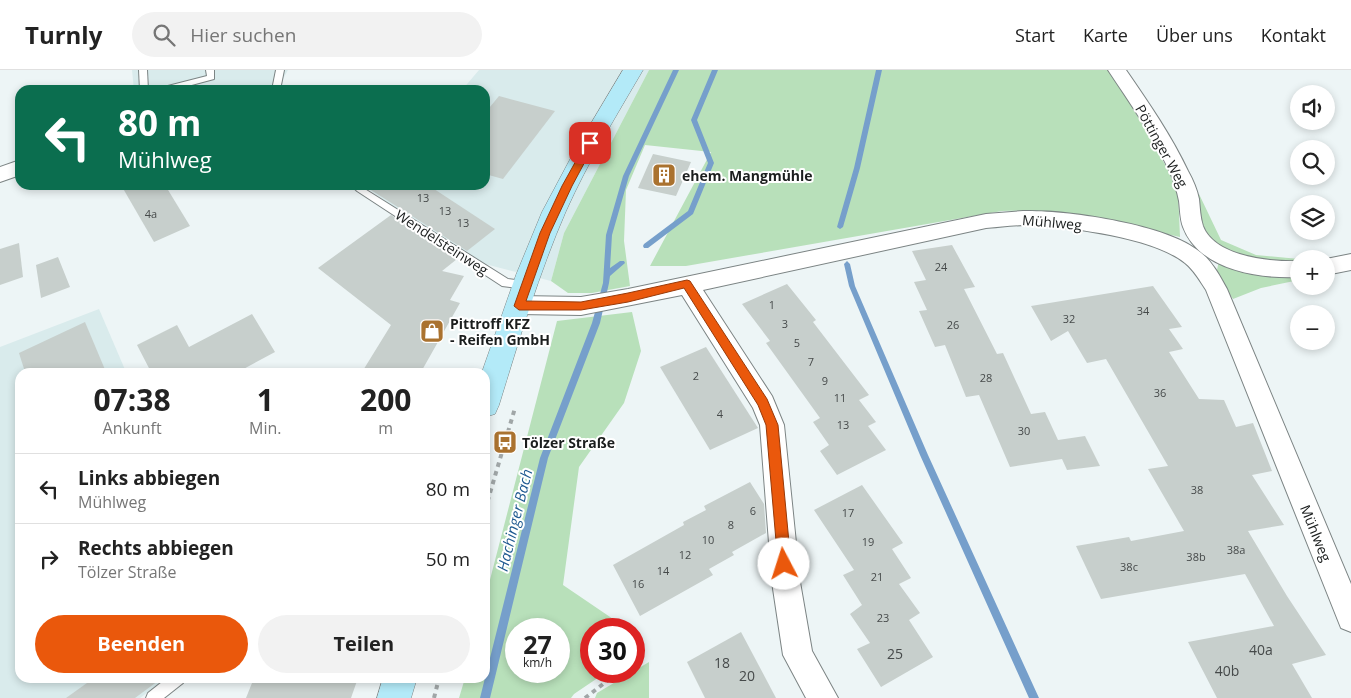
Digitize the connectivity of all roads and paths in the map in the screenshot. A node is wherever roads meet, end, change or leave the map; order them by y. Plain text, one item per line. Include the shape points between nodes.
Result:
1 (143, 70) edge
2 (210, 70) edge
3 (280, 70) edge
4 (633, 70) edge
5 (1117, 70) edge
6 (144, 85) edge
7 (182, 85) edge
8 (277, 85) edge
9 (15, 169) edge
10 (0, 175) edge
11 (362, 190) edge
12 (1198, 251) junction
13 (1351, 262) edge
14 (1335, 265) edge
15 (1290, 269) edge
16 (687, 284) junction
17 (523, 295) junction
18 (490, 391) edge
19 (1351, 618) edge
20 (172, 683) edge
21 (398, 683) edge
22 (438, 683) edge
23 (602, 683) edge
24 (153, 698) edge
25 (394, 698) edge
26 (434, 698) edge
27 (585, 698) edge
28 (823, 698) edge

1 - 6 lane
2 - 7 lane via 212,77
3 - 8 lane
4 - 17 main road via 567,186 545,233
5 - 12 street, Pöttinger Weg via 1177,167 1187,191
9 - 10 street
11 - 17 lane, Wendelsteinweg
12 - 15 street via 1260,267
12 - 16 street, Mühlweg via 1126,232 1066,221 1026,218 962,225
12 - 19 street, Mühlweg
13 - 14 street
16 - 17 street, Mühlweg via 581,306
16 - 28 street via 763,403 772,425 786,582 798,655
17 - 18 main road
20 - 24 lane
21 - 25 main road
22 - 26 path
23 - 27 path

